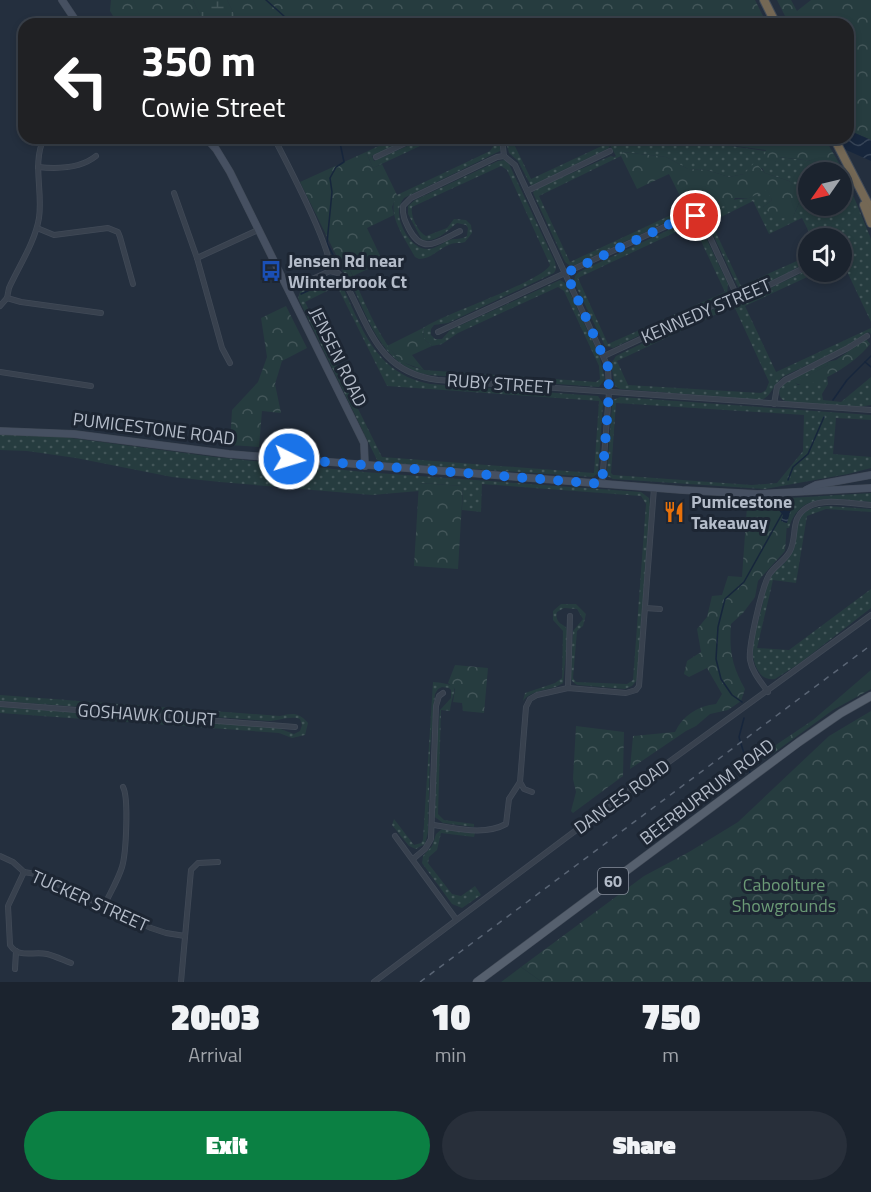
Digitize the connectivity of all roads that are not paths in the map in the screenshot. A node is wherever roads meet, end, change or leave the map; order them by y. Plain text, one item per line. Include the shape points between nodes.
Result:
1 (62, 0) edge
2 (764, 0) edge
3 (770, 0) edge
4 (74, 18) edge
5 (773, 18) edge
6 (779, 18) edge
7 (42, 144) edge
8 (211, 144) edge
9 (277, 144) edge
10 (403, 144) edge
11 (503, 144) edge
12 (837, 144) edge
13 (843, 144) edge
14 (610, 151) dead end
15 (96, 156) dead end
16 (504, 156) junction
17 (376, 157) dead end
18 (38, 167) junction
19 (861, 186) junction
20 (527, 191) junction
21 (174, 193) dead end
22 (871, 199) edge
23 (871, 210) edge
24 (871, 223) edge
25 (37, 228) junction
26 (258, 230) junction
27 (460, 231) dead end
28 (197, 258) junction
29 (330, 271) junction
30 (798, 271) edge
31 (566, 273) junction
32 (133, 284) dead end
33 (288, 290) junction
34 (737, 296) junction
35 (7, 298) junction
36 (0, 306) edge
37 (101, 313) dead end
38 (438, 332) dead end
39 (867, 336) dead end
40 (604, 356) junction
41 (230, 363) dead end
42 (0, 372) edge
43 (91, 386) dead end
44 (609, 392) junction
45 (774, 404) junction
46 (871, 411) edge
47 (0, 431) edge
48 (365, 466) junction
49 (871, 475) edge
50 (602, 484) junction
51 (654, 488) junction
52 (871, 488) edge
53 (806, 490) junction
54 (871, 506) edge
55 (645, 608) junction
56 (660, 609) dead end
57 (871, 615) edge
58 (570, 616) dead end
59 (568, 688) junction
60 (768, 692) junction
61 (443, 693) dead end
62 (871, 696) edge
63 (0, 704) edge
64 (295, 726) dead end
65 (520, 782) junction
66 (123, 787) dead end
67 (532, 792) dead end
68 (433, 825) junction
69 (395, 836) dead end
70 (0, 856) edge
71 (413, 859) junction
72 (219, 862) dead end
73 (24, 872) junction
74 (104, 906) junction
75 (456, 919) junction
76 (185, 936) junction
77 (16, 951) junction
78 (71, 963) dead end
79 (15, 969) dead end
80 (181, 982) edge
81 (374, 982) edge
82 (477, 982) edge

1 - 4 main road
2 - 5 highway
3 - 6 highway
7 - 18 street
8 - 26 main road, JENSEN ROAD via 223,159
9 - 29 street, RUBY STREET via 331,262
10 - 17 street
11 - 16 street
12 - 19 highway
13 - 19 highway
14 - 20 street
15 - 18 street via 67,168
16 - 20 street via 515,165
16 - 27 street via 411,198 403,206 414,238 423,244
18 - 25 street
19 - 22 highway
19 - 23 highway
19 - 24 highway via 859,196
20 - 31 street
21 - 28 street
25 - 32 street via 54,235 113,229 120,237
25 - 35 street
26 - 28 street
26 - 33 main road, JENSEN ROAD
28 - 41 street via 222,348
29 - 33 street
29 - 44 street, RUBY STREET via 342,277 384,354 417,376
30 - 34 street, KENNEDY STREET
31 - 34 street via 685,217 696,216 703,222
31 - 38 street
31 - 40 street
33 - 48 main road, JENSEN ROAD via 364,443
34 - 40 street, KENNEDY STREET
35 - 36 street
35 - 37 street
39 - 45 street via 785,380 777,387
40 - 44 street via 610,377
42 - 43 street
44 - 45 street, RUBY STREET
44 - 50 street
45 - 46 street, RUBY STREET
47 - 48 main road, PUMICESTONE ROAD via 74,434 206,452
48 - 50 main road, PUMICESTONE ROAD
49 - 53 main road, PUMICESTONE ROAD
50 - 51 main road, PUMICESTONE ROAD
51 - 53 main road, PUMICESTONE ROAD via 754,494
51 - 55 street
52 - 53 main road, PUMICESTONE ROAD
54 - 60 street via 824,502 807,507 798,515 791,548 765,583 751,645 752,666
55 - 56 street
55 - 59 street via 638,688 626,693
57 - 60 street, DANCES ROAD
58 - 59 street
59 - 65 street via 537,695 528,703
60 - 75 street, DANCES ROAD
61 - 68 street via 435,710
62 - 82 main road, BEERBURRUM ROAD / 60 via 826,723
63 - 64 street, GOSHAWK COURT
65 - 67 street
65 - 68 street via 509,799 506,824 500,827 475,831
66 - 74 street via 127,799 123,861
68 - 71 street via 428,846
69 - 71 street
70 - 73 street, TUCKER STREET
71 - 75 street
72 - 76 street via 198,863 191,870
73 - 74 street, TUCKER STREET
73 - 77 street via 8,906 10,945
74 - 76 street, TUCKER STREET via 159,931
75 - 81 street, DANCES ROAD
76 - 80 street
77 - 78 street via 45,954
77 - 79 street

